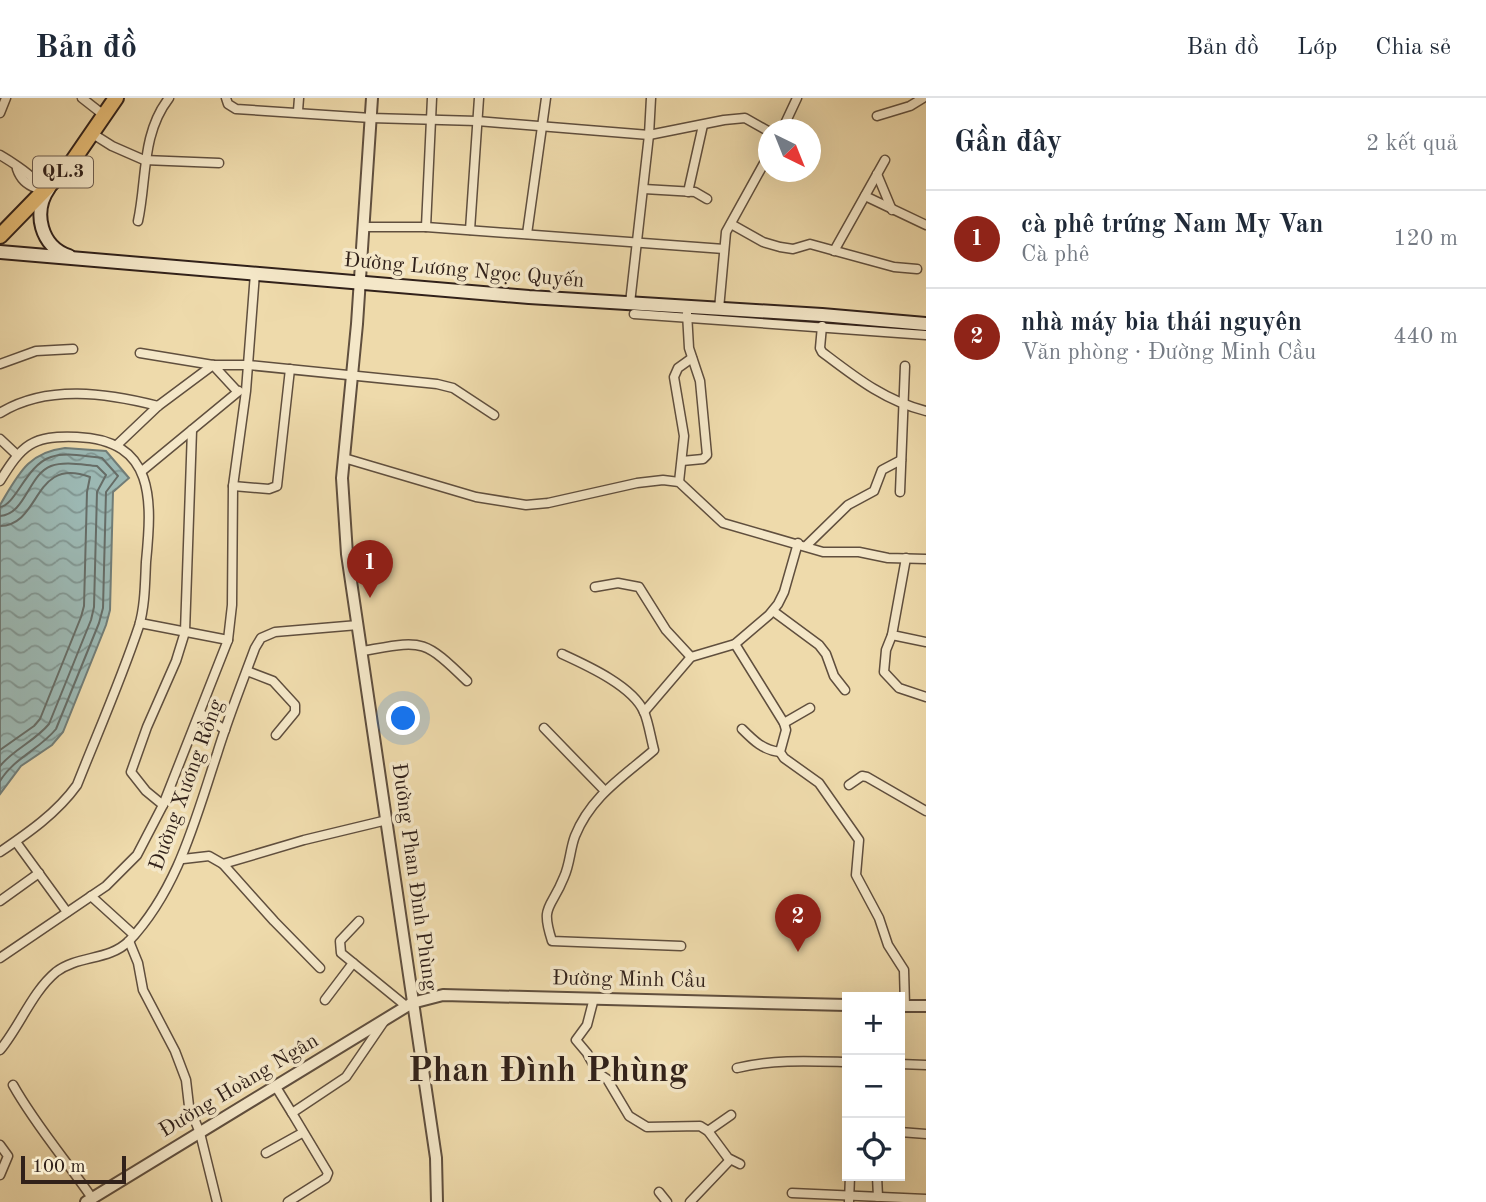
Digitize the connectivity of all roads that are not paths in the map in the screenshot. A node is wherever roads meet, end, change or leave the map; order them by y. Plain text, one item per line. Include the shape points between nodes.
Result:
1 (6, 98) edge
2 (82, 98) edge
3 (116, 98) edge
4 (169, 98) edge
5 (226, 98) edge
6 (272, 98) edge
7 (299, 98) edge
8 (372, 98) edge
9 (432, 98) edge
10 (479, 98) edge
11 (546, 98) edge
12 (651, 98) edge
13 (797, 98) edge
14 (923, 98) edge
15 (271, 110) junction
16 (298, 111) junction
17 (0, 113) edge
18 (105, 116) junction
19 (877, 116) dead end
20 (371, 118) junction
21 (787, 119) edge
22 (430, 120) junction
23 (478, 121) junction
24 (703, 125) junction
25 (758, 125) edge
26 (543, 127) junction
27 (93, 134) junction
28 (649, 135) junction
29 (0, 155) edge
30 (144, 160) junction
31 (885, 160) dead end
32 (219, 163) dead end
33 (758, 174) edge
34 (877, 174) junction
35 (52, 183) junction
36 (644, 189) junction
37 (38, 192) junction
38 (688, 192) junction
39 (865, 196) junction
40 (707, 199) dead end
41 (892, 210) junction
42 (138, 221) dead end
43 (731, 224) junction
44 (926, 225) edge
45 (426, 226) junction
46 (364, 227) junction
47 (470, 230) junction
48 (527, 234) junction
49 (0, 236) edge
50 (638, 243) junction
51 (724, 249) junction
52 (834, 251) junction
53 (0, 252) edge
54 (76, 259) junction
55 (917, 269) dead end
56 (255, 273) junction
57 (360, 283) junction
58 (632, 308) junction
59 (719, 309) junction
60 (687, 312) junction
61 (822, 321) junction
62 (926, 324) edge
63 (926, 335) edge
64 (73, 349) dead end
65 (140, 353) dead end
66 (692, 358) junction
67 (0, 364) edge
68 (214, 365) junction
69 (248, 365) junction
70 (905, 366) dead end
71 (290, 369) junction
72 (352, 375) junction
73 (241, 391) junction
74 (158, 406) junction
75 (903, 406) junction
76 (926, 411) edge
77 (0, 413) edge
78 (494, 415) dead end
79 (192, 430) junction
80 (0, 439) edge
81 (118, 444) junction
82 (16, 454) junction
83 (344, 458) junction
84 (901, 460) junction
85 (682, 461) junction
86 (142, 471) junction
87 (0, 481) edge
88 (679, 482) junction
89 (233, 486) junction
90 (900, 492) dead end
91 (802, 545) junction
92 (906, 558) junction
93 (926, 559) edge
94 (595, 587) dead end
95 (773, 611) junction
96 (140, 623) junction
97 (358, 625) junction
98 (184, 632) junction
99 (892, 635) junction
100 (228, 640) junction
101 (926, 642) edge
102 (735, 643) junction
103 (362, 651) junction
104 (562, 654) dead end
105 (691, 657) junction
106 (247, 671) junction
107 (467, 681) dead end
108 (845, 690) dead end
109 (926, 697) edge
110 (810, 708) dead end
111 (645, 712) junction
112 (200, 713) junction
113 (784, 723) junction
114 (544, 728) dead end
115 (742, 729) dead end
116 (225, 730) junction
117 (276, 735) dead end
118 (780, 752) junction
119 (849, 785) dead end
120 (604, 790) junction
121 (163, 805) junction
122 (926, 811) edge
123 (387, 820) junction
124 (16, 842) junction
125 (0, 852) edge
126 (183, 859) junction
127 (223, 864) junction
128 (39, 873) junction
129 (91, 896) junction
130 (0, 901) edge
131 (67, 912) junction
132 (359, 921) dead end
133 (131, 938) junction
134 (681, 946) dead end
135 (0, 958) edge
136 (352, 963) junction
137 (320, 968) dead end
138 (903, 992) edge
139 (594, 999) junction
140 (325, 1000) dead end
141 (842, 1004) edge
142 (409, 1005) junction
143 (905, 1006) edge
144 (926, 1006) edge
145 (385, 1020) junction
146 (0, 1050) edge
147 (842, 1062) edge
148 (905, 1064) edge
149 (926, 1065) edge
150 (737, 1068) dead end
151 (13, 1085) dead end
152 (276, 1087) junction
153 (292, 1113) junction
154 (731, 1115) dead end
155 (708, 1130) junction
156 (905, 1132) edge
157 (200, 1133) junction
158 (302, 1133) junction
159 (926, 1134) edge
160 (0, 1145) edge
161 (266, 1153) dead end
162 (730, 1160) junction
163 (740, 1164) dead end
164 (0, 1175) edge
165 (850, 1181) edge
166 (877, 1181) edge
167 (659, 1192) dead end
168 (792, 1193) dead end
169 (878, 1197) junction
170 (849, 1199) edge
171 (926, 1199) edge
172 (89, 1200) edge
173 (216, 1202) edge
174 (288, 1202) edge
175 (438, 1202) edge
176 (667, 1202) edge
177 (690, 1202) edge

1 - 17 street
2 - 18 street
3 - 18 highway, QL.3
4 - 30 street via 156,118
5 - 15 street via 236,109
6 - 15 street
7 - 16 street
8 - 20 street, Đường Phan Đình Phùng
9 - 22 street
10 - 23 street
11 - 26 street
12 - 28 street
13 - 21 street
14 - 19 street
15 - 16 street
16 - 20 street
18 - 27 highway, QL.3
20 - 22 street
20 - 46 street, Đường Phan Đình Phùng
22 - 23 street
22 - 45 street
23 - 26 street
23 - 47 street
24 - 25 street via 745,118
24 - 28 street
24 - 38 street
26 - 28 street
26 - 48 street
27 - 30 street
27 - 35 highway, QL.3
28 - 36 street
29 - 37 street
30 - 32 street
30 - 42 street
31 - 34 street
33 - 43 street
34 - 39 street
34 - 41 street
35 - 37 highway, QL.3
35 - 54 main road via 40,208 40,223 53,247
36 - 38 street
36 - 50 street
37 - 49 highway, QL.3
38 - 40 street
39 - 41 street
39 - 52 street
41 - 44 street
43 - 51 street
43 - 52 street via 780,247 810,244
45 - 46 street
45 - 47 street
46 - 57 street, Đường Phan Đình Phùng
47 - 48 street
48 - 50 street
50 - 51 street
50 - 58 street
51 - 59 street
52 - 55 street
53 - 54 main road, Đường Lương Ngọc Quyến
54 - 56 main road, Đường Lương Ngọc Quyến
56 - 57 main road, Đường Lương Ngọc Quyến
56 - 69 street
57 - 58 main road, Đường Lương Ngọc Quyến
57 - 72 street, Đường Phan Đình Phùng
58 - 60 main road, Đường Lương Ngọc Quyến
59 - 60 main road, Đường Lương Ngọc Quyến
59 - 61 main road, Đường Lương Ngọc Quyến
60 - 61 street
60 - 66 street
61 - 62 main road, Đường Lương Ngọc Quyến
61 - 63 street
61 - 75 street via 822,352 863,384
64 - 67 street via 36,351
65 - 68 street
66 - 85 street via 674,377 684,436
66 - 85 street via 700,381 706,455
68 - 69 street
68 - 73 street
68 - 74 street
69 - 71 street
69 - 73 street
70 - 75 street
71 - 72 street
71 - 89 street via 277,486
72 - 78 street via 453,388
72 - 83 street, Đường Phan Đình Phùng
73 - 79 street
73 - 89 street
74 - 77 street via 61,393 32,398
74 - 81 street
75 - 76 street
75 - 84 street
79 - 86 street
79 - 98 street
80 - 82 street
81 - 82 street via 49,438 30,443
81 - 86 street
82 - 87 street
83 - 88 street via 476,497 526,505 636,483
83 - 97 street, Đường Phan Đình Phùng via 347,554
84 - 90 street
84 - 91 street via 882,470 874,491 848,505
85 - 88 street
86 - 96 street via 149,539
88 - 91 street via 723,523
89 - 100 street
91 - 92 street
91 - 95 street
92 - 93 street
92 - 99 street
94 - 105 street via 618,583 639,587 666,630
95 - 102 street
95 - 108 street via 819,645
96 - 98 street
96 - 124 street via 77,785 66,801
97 - 103 street, Đường Phan Đình Phùng
97 - 106 street, Đường Xương Rồng via 275,632 261,638
98 - 100 street
98 - 121 street via 132,768 134,779
99 - 101 street
99 - 109 street via 884,672 899,688
100 - 112 street
102 - 105 street
102 - 113 street
103 - 107 street via 419,644 439,654
103 - 123 street, Đường Phan Đình Phùng
104 - 111 street via 626,690
105 - 111 street
106 - 116 street, Đường Xương Rồng
106 - 117 street via 268,678 295,705 295,712
110 - 113 street
111 - 120 street via 654,750
112 - 116 street
112 - 121 street
113 - 118 street
114 - 120 street
115 - 118 street via 760,746
116 - 126 street, Đường Xương Rồng
118 - 138 street via 820,783 859,840 856,876 904,970
119 - 122 street via 867,777
120 - 134 street via 584,816 565,877 547,910 545,920 552,941
121 - 129 street via 137,855
123 - 127 street
123 - 142 street, Đường Phan Đình Phùng
124 - 125 street
124 - 128 street
126 - 127 street via 209,856
126 - 133 street, Đường Xương Rồng via 165,893
127 - 137 street
128 - 130 street
128 - 131 street
129 - 131 street
129 - 133 street
131 - 135 street
132 - 136 street via 340,941 341,953
133 - 146 street, Đường Xương Rồng via 112,953 57,971
133 - 157 street via 143,990 179,1060
136 - 140 street
136 - 142 street
139 - 141 street, Đường Minh Cầu
139 - 142 street, Đường Minh Cầu via 443,995
139 - 155 street via 587,1026 576,1040 629,1116 647,1127 695,1125
142 - 145 street, Đường Hoàng Ngân
142 - 175 street, Đường Phan Đình Phùng via 436,1158
143 - 144 street
145 - 152 street, Đường Hoàng Ngân
145 - 153 street via 346,1077
147 - 150 street via 759,1063
148 - 149 street
151 - 172 street
152 - 153 street
152 - 157 street, Đường Hoàng Ngân
153 - 158 street
154 - 155 street
155 - 162 street
156 - 159 street
157 - 172 street, Đường Hoàng Ngân
157 - 173 street
158 - 161 street
158 - 174 street via 328,1176
160 - 164 street via 8,1156
162 - 163 street
162 - 177 street
165 - 170 street
166 - 169 street
167 - 176 street
168 - 170 street
169 - 170 street
169 - 171 street

